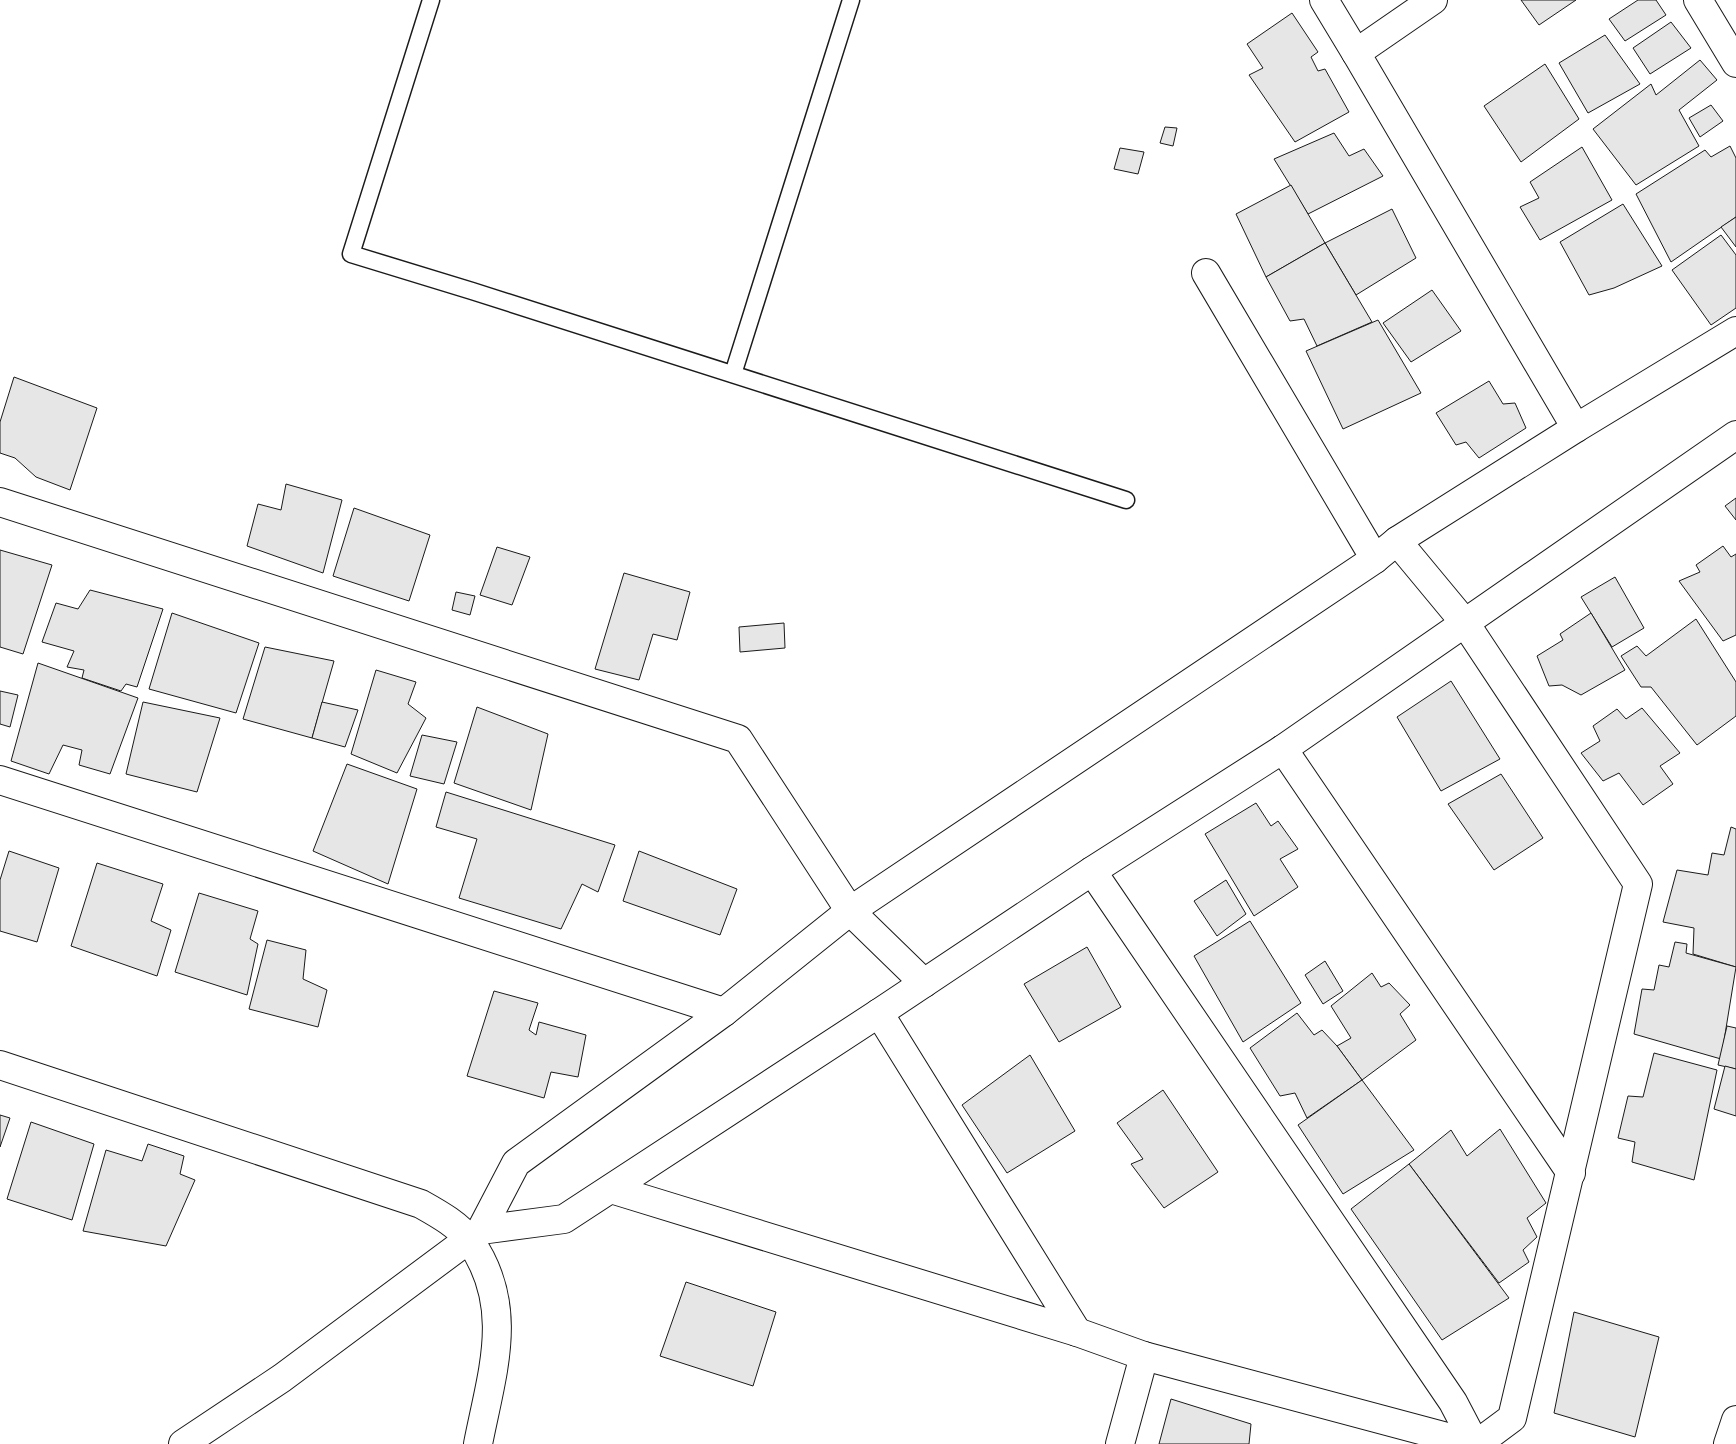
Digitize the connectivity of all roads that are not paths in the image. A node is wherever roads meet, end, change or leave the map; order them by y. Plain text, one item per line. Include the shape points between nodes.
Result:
1 (431, 0) edge
2 (851, 0) edge
3 (1324, 0) edge
4 (1433, 0) edge
5 (1698, 0) edge
6 (1356, 53) junction
7 (1736, 63) edge
8 (1206, 273) dead end
9 (1736, 331) edge
10 (734, 374) junction
11 (1576, 428) junction
12 (1736, 435) edge
13 (1126, 500) dead end
14 (0, 502) edge
15 (1397, 542) junction
16 (1376, 560) junction
17 (1465, 624) junction
18 (1283, 749) junction
19 (0, 780) edge
20 (1092, 871) junction
21 (850, 911) junction
22 (924, 983) junction
23 (724, 1012) junction
24 (879, 1013) junction
25 (0, 1065) edge
26 (1571, 1173) junction
27 (611, 1189) junction
28 (475, 1235) junction
29 (1077, 1332) junction
30 (1144, 1356) junction
31 (1736, 1420) edge
32 (183, 1444) edge
33 (478, 1444) edge
34 (1120, 1444) edge
35 (1475, 1444) edge
36 (1728, 1444) edge

1 - 10 lane via 351,254
2 - 10 lane
3 - 6 street
4 - 6 street
5 - 7 street
6 - 11 street
8 - 16 street
9 - 11 street
10 - 13 lane
11 - 15 street
12 - 17 street
14 - 21 street via 738,740
15 - 16 street
15 - 17 street
16 - 21 street
17 - 18 street
17 - 26 street via 1638,884
18 - 20 street
18 - 26 street
19 - 23 street
20 - 22 street
20 - 35 street via 1453,1402
21 - 22 street
21 - 23 street
22 - 24 street
23 - 28 street via 516,1163
24 - 27 street
24 - 29 street
25 - 28 street via 421,1204
26 - 35 street via 1512,1418
27 - 28 street via 564,1219
27 - 29 street
28 - 32 street via 282,1378
28 - 33 street via 497,1308 498,1340
29 - 30 street
30 - 34 street
30 - 35 street
31 - 36 street

